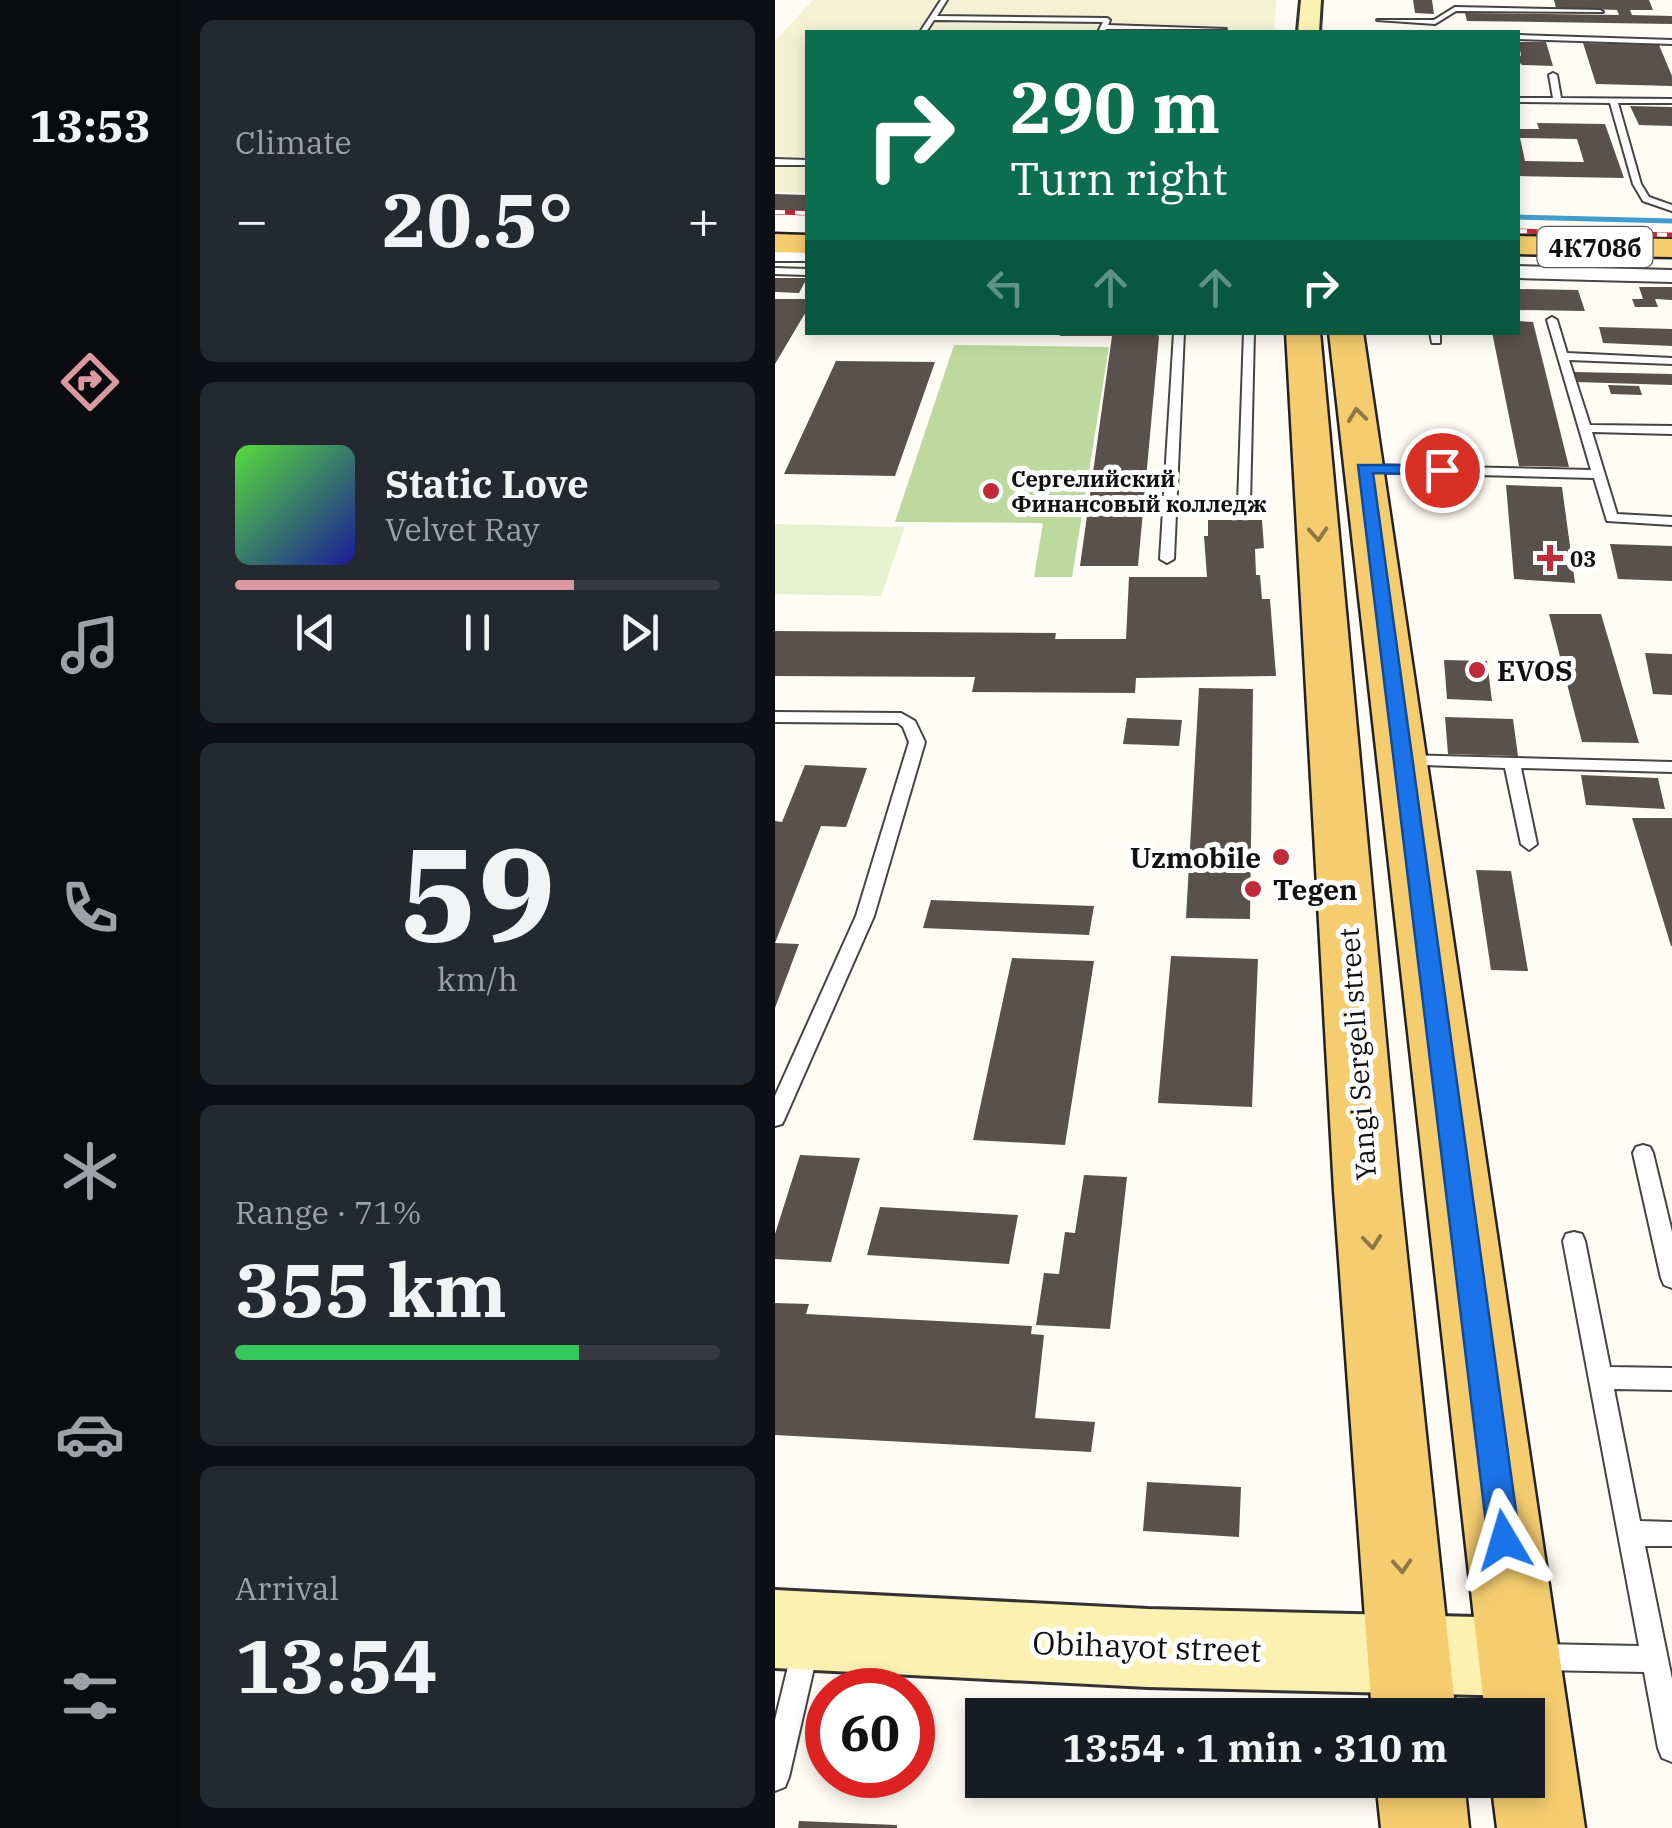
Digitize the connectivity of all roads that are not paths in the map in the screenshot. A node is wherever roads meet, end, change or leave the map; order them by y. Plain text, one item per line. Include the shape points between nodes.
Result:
1 (943, 0) edge
2 (1311, 0) edge
3 (1600, 12) dead end
4 (932, 18) junction
5 (1381, 20) dead end
6 (1222, 29) dead end
7 (924, 30) edge
8 (1103, 30) edge
9 (1309, 30) edge
10 (1520, 37) edge
11 (1672, 42) edge
12 (1553, 75) dead end
13 (1520, 100) edge
14 (1558, 101) junction
15 (1613, 101) junction
16 (1672, 101) edge
17 (1530, 111) dead end
18 (1582, 112) dead end
19 (1599, 113) dead end
20 (1617, 113) junction
21 (775, 162) edge
22 (805, 163) edge
23 (1672, 208) edge
24 (775, 228) edge
25 (805, 229) edge
26 (775, 243) edge
27 (805, 244) edge
28 (1520, 245) edge
29 (1672, 248) edge
30 (775, 255) edge
31 (805, 256) edge
32 (1520, 260) edge
33 (1672, 263) edge
34 (775, 270) edge
35 (805, 272) edge
36 (1520, 272) edge
37 (1672, 276) edge
38 (1552, 320) dead end
39 (1179, 335) edge
40 (1249, 335) edge
41 (1303, 335) edge
42 (1346, 335) edge
43 (1563, 356) junction
44 (1672, 360) edge
45 (1585, 428) junction
46 (1672, 430) edge
47 (1364, 468) junction
48 (1598, 474) junction
49 (1244, 504) dead end
50 (1672, 521) edge
51 (1167, 559) dead end
52 (775, 718) edge
53 (1402, 760) junction
54 (1513, 763) junction
55 (1672, 767) edge
56 (1529, 844) dead end
57 (775, 1118) edge
58 (1643, 1152) dead end
59 (1574, 1241) dead end
60 (1672, 1278) edge
61 (1601, 1378) junction
62 (1672, 1379) edge
63 (1631, 1533) junction
64 (1672, 1534) edge
65 (792, 1630) edge
66 (1655, 1658) junction
67 (1412, 1684) edge
68 (1525, 1697) edge
69 (1672, 1748) edge
70 (775, 1777) edge
71 (1422, 1798) edge
72 (1425, 1828) edge
73 (1541, 1828) edge

1 - 4 lane
2 - 9 street
3 - 5 lane via 1455,8 1435,22
4 - 7 lane
4 - 8 lane via 1107,20
6 - 8 lane
10 - 11 lane
12 - 14 lane
13 - 14 lane
14 - 15 lane
15 - 16 lane
15 - 20 lane
17 - 18 lane
19 - 20 lane
20 - 23 lane via 1637,184 1646,199
21 - 22 lane
24 - 25 main road
26 - 27 main road
28 - 29 main road, 4К708б
30 - 31 street
32 - 33 main road
34 - 35 lane
36 - 37 street
38 - 43 lane
39 - 51 lane
40 - 49 lane
41 -> 67 main road, Yangi Sergeli street via 1367,1192
47 -> 42 main road
43 - 44 lane
43 - 45 lane
45 - 46 lane
45 - 48 lane
47 - 48 lane
47 - 53 main road
48 - 50 lane via 1611,518
52 - 57 lane via 901,718 917,742 865,916
53 - 54 lane
53 - 68 main road
54 - 55 lane
54 - 56 lane
58 - 60 lane
59 - 61 lane
61 - 62 lane
61 - 63 lane
63 - 64 lane
63 - 66 lane
65 - 67 street, Obihayot street via 1147,1648
65 - 70 lane
66 - 68 lane
66 - 69 lane
67 - 68 street, Obihayot street
68 - 73 main road
71 - 72 main road

